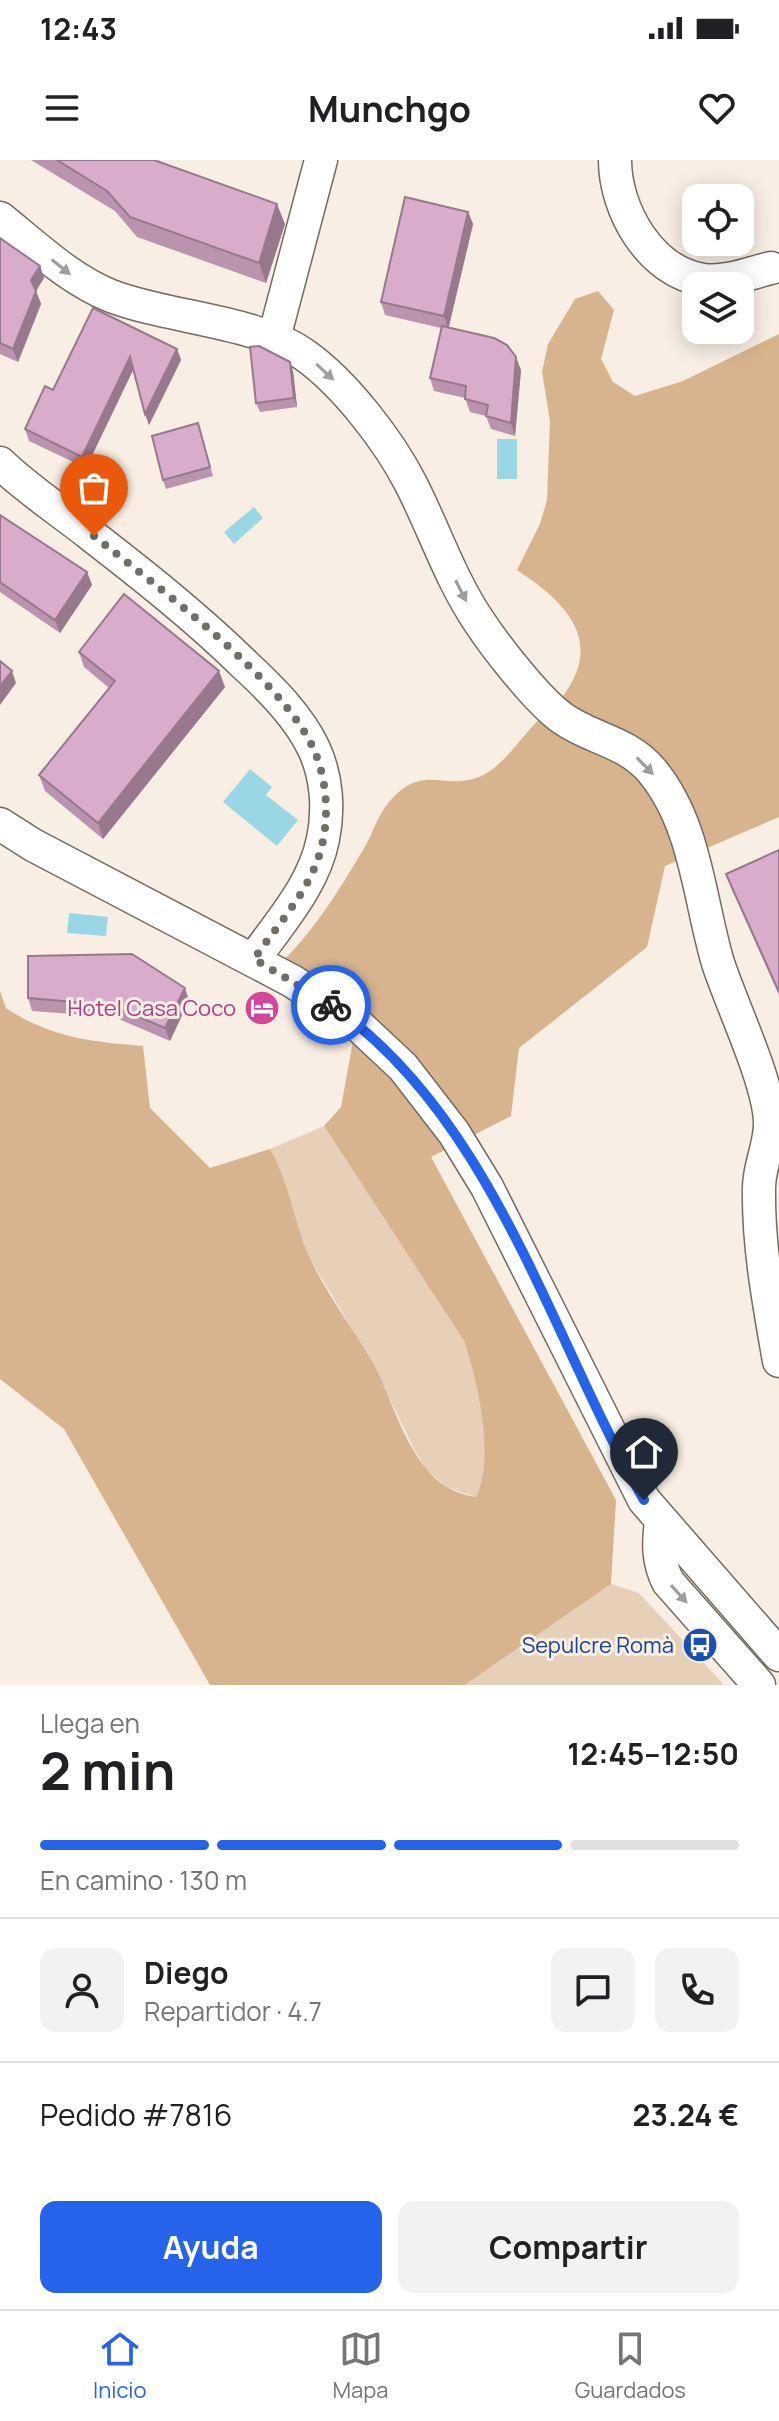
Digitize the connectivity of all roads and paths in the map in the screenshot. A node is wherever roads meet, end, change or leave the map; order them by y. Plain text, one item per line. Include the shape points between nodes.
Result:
1 (321, 160) edge
2 (615, 160) edge
3 (0, 218) edge
4 (771, 268) dead end
5 (274, 338) junction
6 (0, 463) edge
7 (0, 824) edge
8 (254, 959) junction
9 (779, 1361) edge
10 (661, 1522) junction
11 (779, 1655) edge
12 (759, 1685) edge

1 - 5 street
2 - 4 street via 631,224 664,261 704,280
3 -> 5 street via 94,289
5 -> 9 street via 303,354 352,401 409,481 481,624 544,701 561,717 636,756 652,771 679,816 718,962 768,1103 759,1211
6 - 8 street via 232,652 280,701 314,750 324,779 323,840 302,891
7 - 8 street
8 - 10 street via 355,1022 403,1067 454,1133 507,1224 624,1466
10 - 11 street
10 -> 12 street via 658,1545 668,1582

